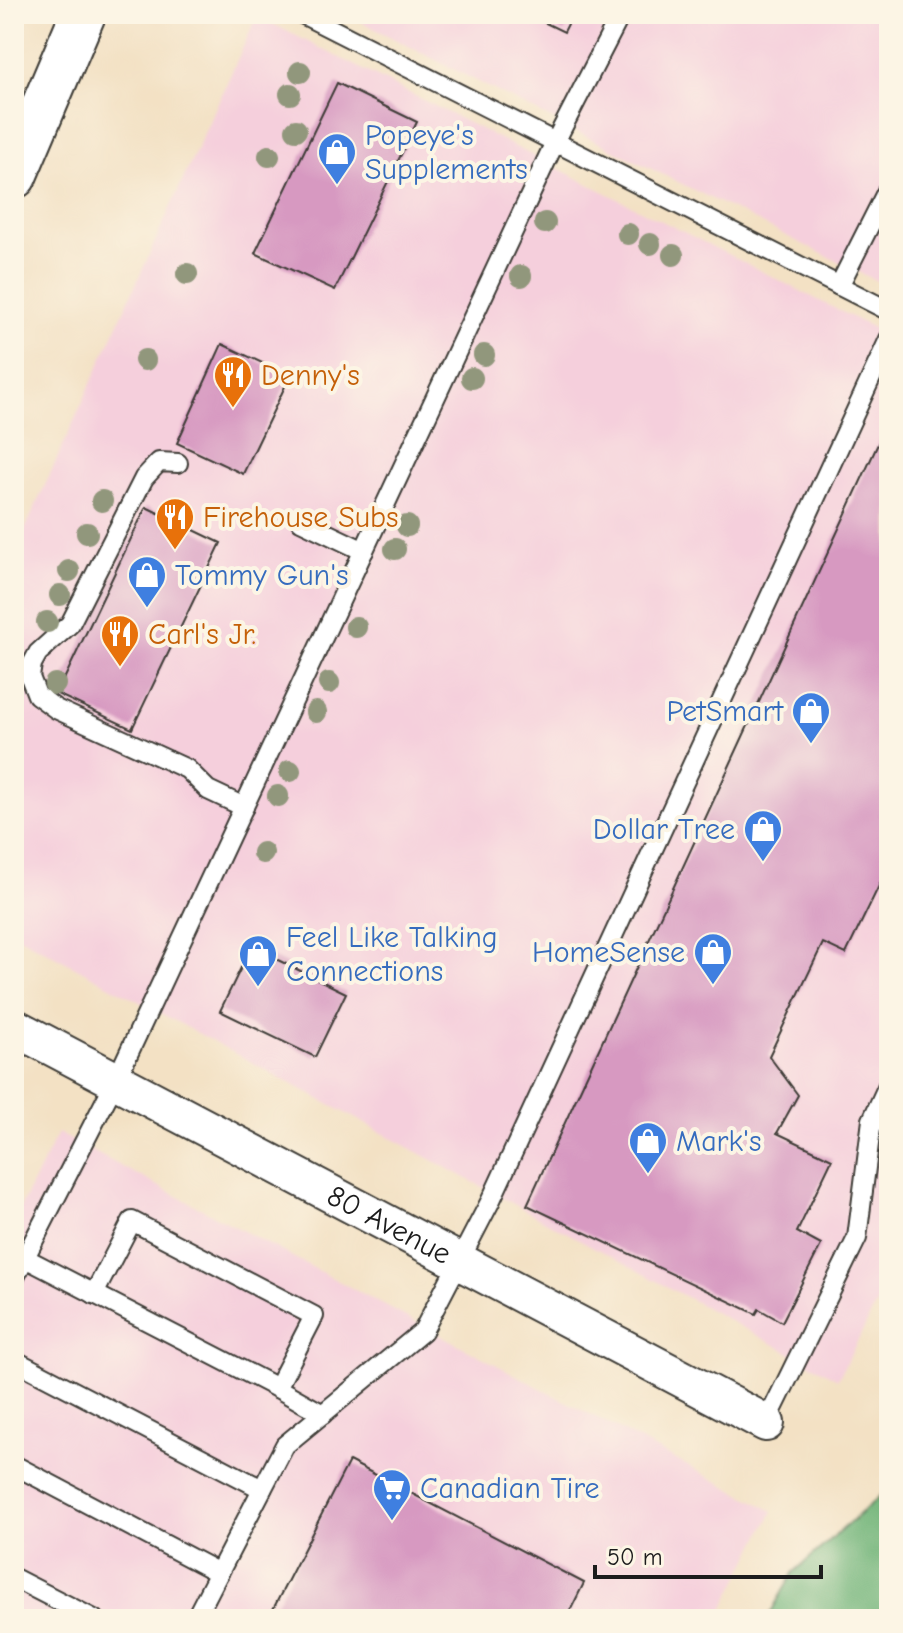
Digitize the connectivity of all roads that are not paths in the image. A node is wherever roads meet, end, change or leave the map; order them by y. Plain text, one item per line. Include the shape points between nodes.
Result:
1 (302, 14) edge
2 (621, 14) edge
3 (86, 22) edge
4 (555, 142) junction
5 (14, 176) edge
6 (889, 187) edge
7 (839, 286) junction
8 (889, 311) edge
9 (889, 339) edge
10 (178, 463) dead end
11 (301, 521) dead end
12 (364, 551) junction
13 (244, 807) junction
14 (14, 1027) edge
15 (116, 1080) junction
16 (889, 1083) edge
17 (25, 1258) junction
18 (459, 1261) junction
19 (14, 1279) edge
20 (94, 1294) junction
21 (14, 1360) edge
22 (277, 1388) junction
23 (323, 1414) junction
24 (766, 1423) joint
25 (14, 1465) edge
26 (262, 1489) junction
27 (219, 1573) junction
28 (14, 1578) edge
29 (94, 1619) edge
30 (195, 1619) edge

1 - 4 lane
2 - 4 lane
3 - 5 highway
4 - 7 lane
4 - 12 lane
6 - 7 lane
7 - 8 lane
9 - 18 lane
10 - 13 lane via 159,462 144,478 70,624 38,653 30,677 37,695 56,709 187,769 208,790
11 - 12 lane
12 - 13 lane
13 - 15 lane
14 - 15 street, 80 Avenue
15 - 17 lane
15 - 18 street, 80 Avenue
16 - 24 lane via 872,1120 857,1238
17 - 19 lane
17 - 20 lane
18 - 23 lane via 423,1331
18 - 24 street, 80 Avenue
20 - 22 lane
20 - 22 lane via 132,1221 146,1228 314,1316
21 - 26 lane
22 - 23 lane
23 - 26 lane via 285,1445
25 - 27 lane
26 - 27 lane
27 - 30 lane
28 - 29 lane

